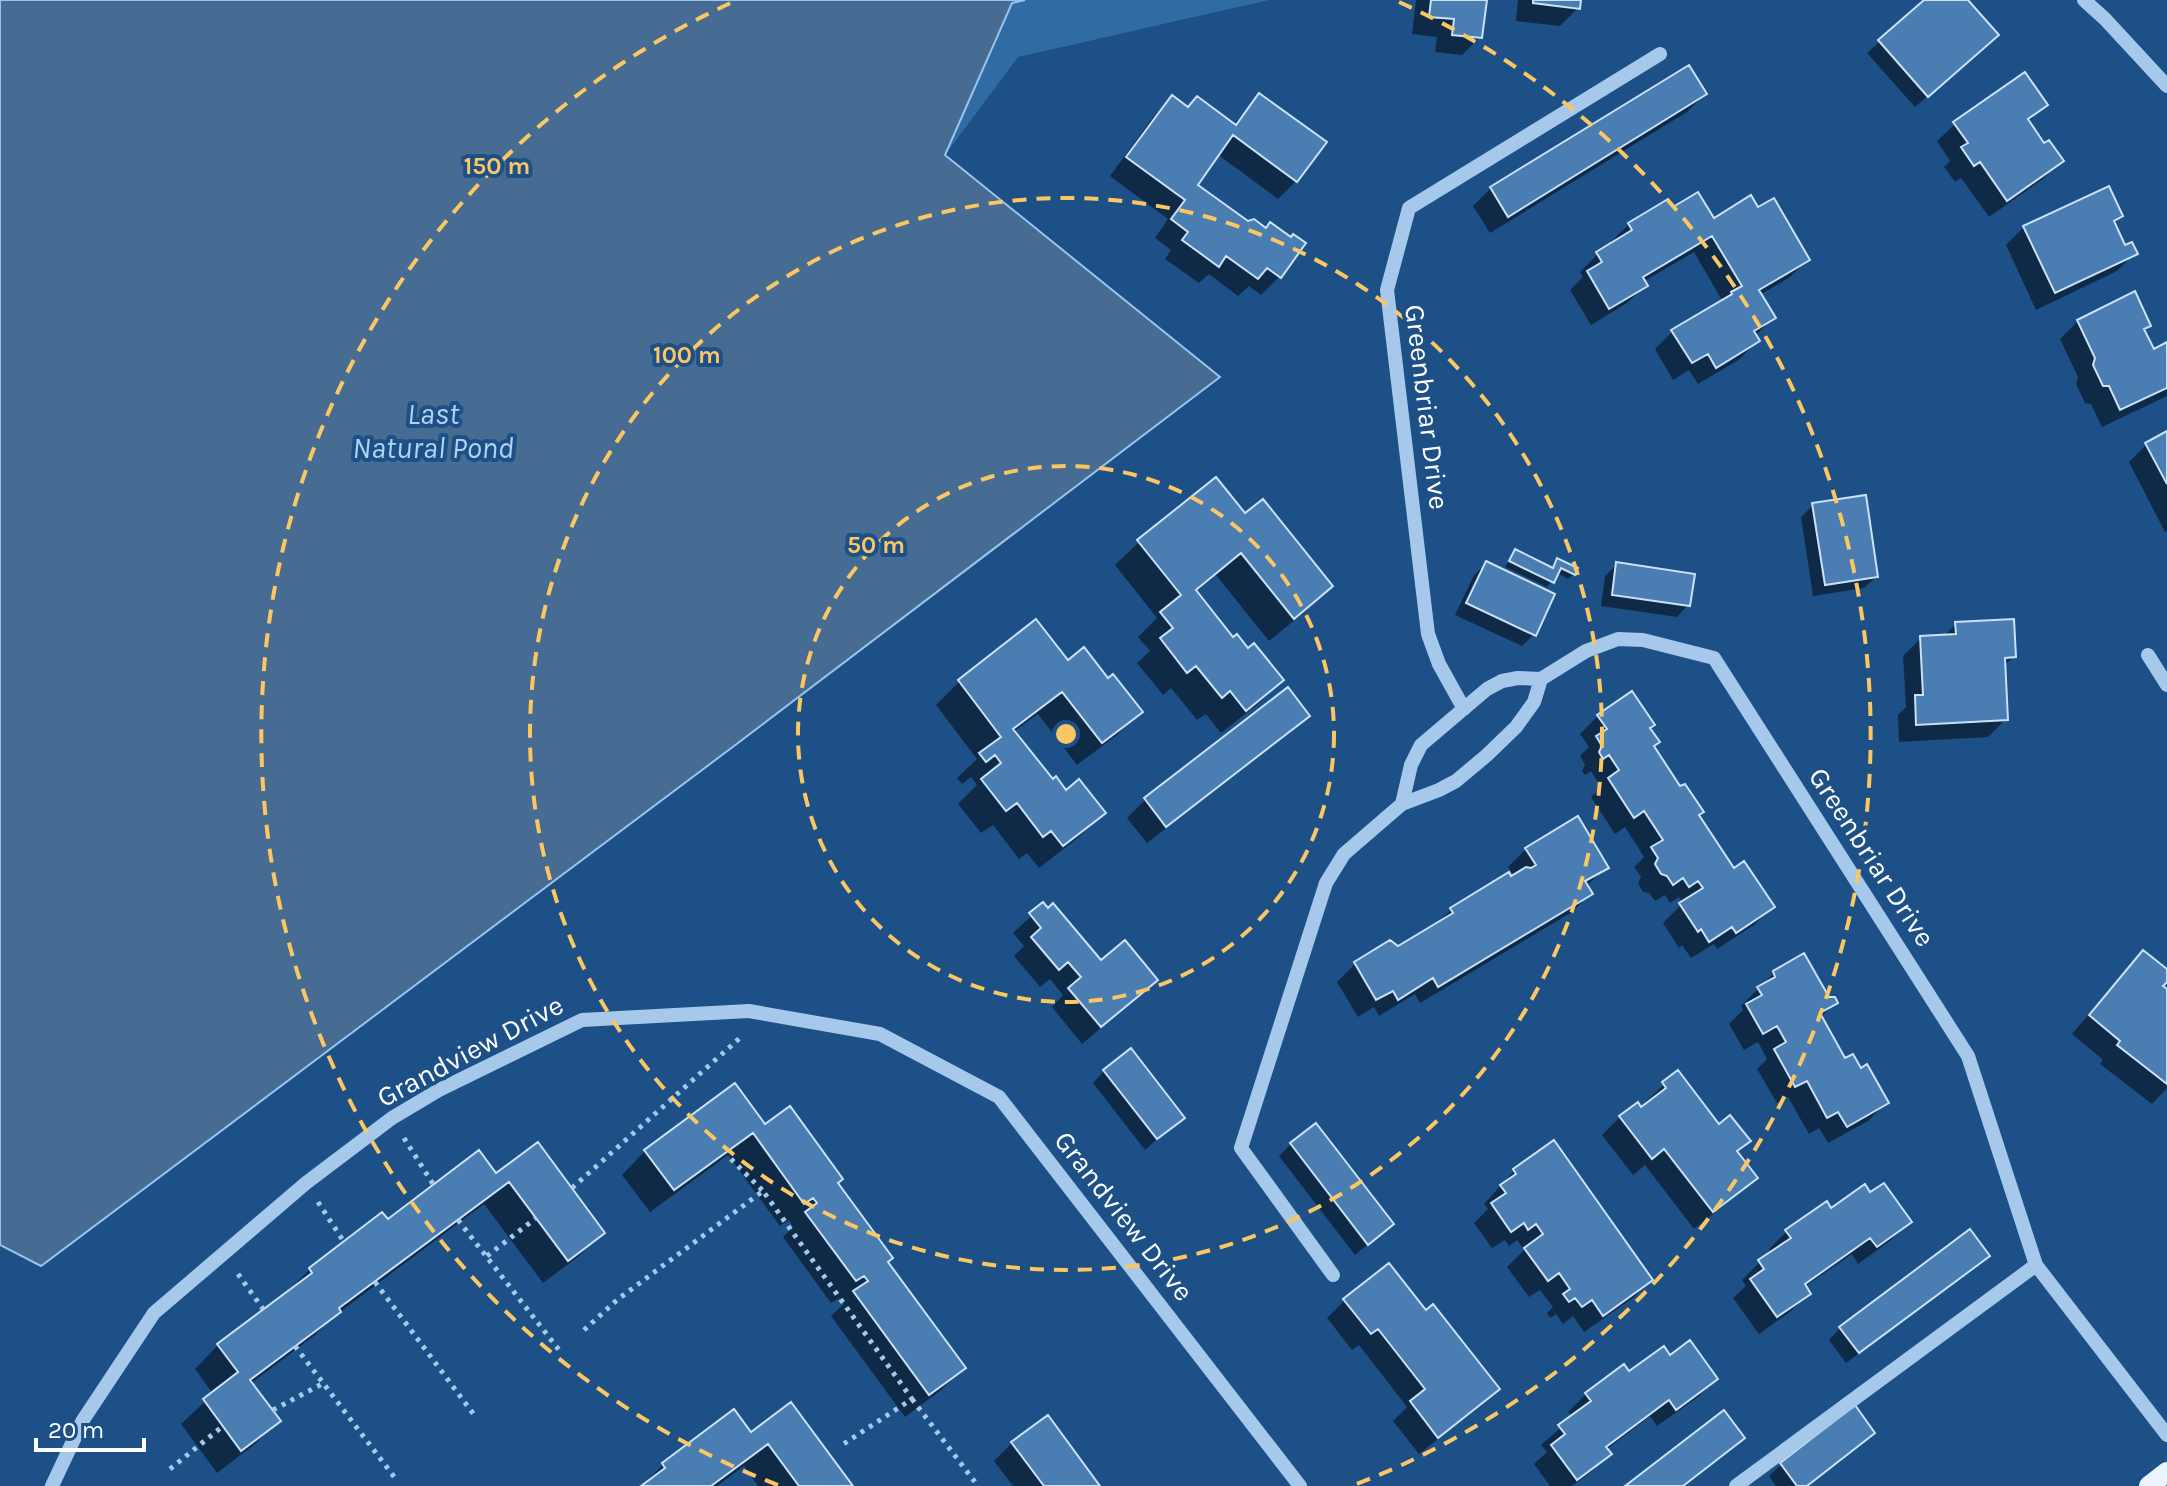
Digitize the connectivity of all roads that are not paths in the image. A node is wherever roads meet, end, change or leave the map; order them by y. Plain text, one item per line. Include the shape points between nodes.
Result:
1 (2084, 0) edge
2 (1660, 54) dead end
3 (2167, 86) edge
4 (2148, 655) dead end
5 (1541, 679) junction
6 (2167, 685) edge
7 (1464, 709) junction
8 (1402, 804) junction
9 (2036, 1265) junction
10 (1333, 1275) dead end
11 (2167, 1435) edge
12 (2167, 1472) edge
13 (52, 1486) edge
14 (1300, 1486) edge
15 (1736, 1486) edge
16 (2149, 1486) edge

1 - 3 street
2 - 7 street, Greenbriar Drive via 1409,208 1387,290 1428,634
4 - 6 street
5 - 7 street, Greenbriar Drive via 1502,681
5 - 8 street via 1534,702 1487,755 1456,781
5 - 9 street, Greenbriar Drive via 1586,651 1618,639 1714,658 1968,1056
7 - 8 street, Greenbriar Drive via 1421,745
8 - 10 street via 1344,854 1326,883 1241,1148
9 - 11 street, Greenbriar Drive
9 - 15 street
12 - 16 main road
13 - 14 street, Grandview Drive via 83,1420 154,1313 306,1183 392,1118 582,1020 749,1011 880,1034 999,1097

